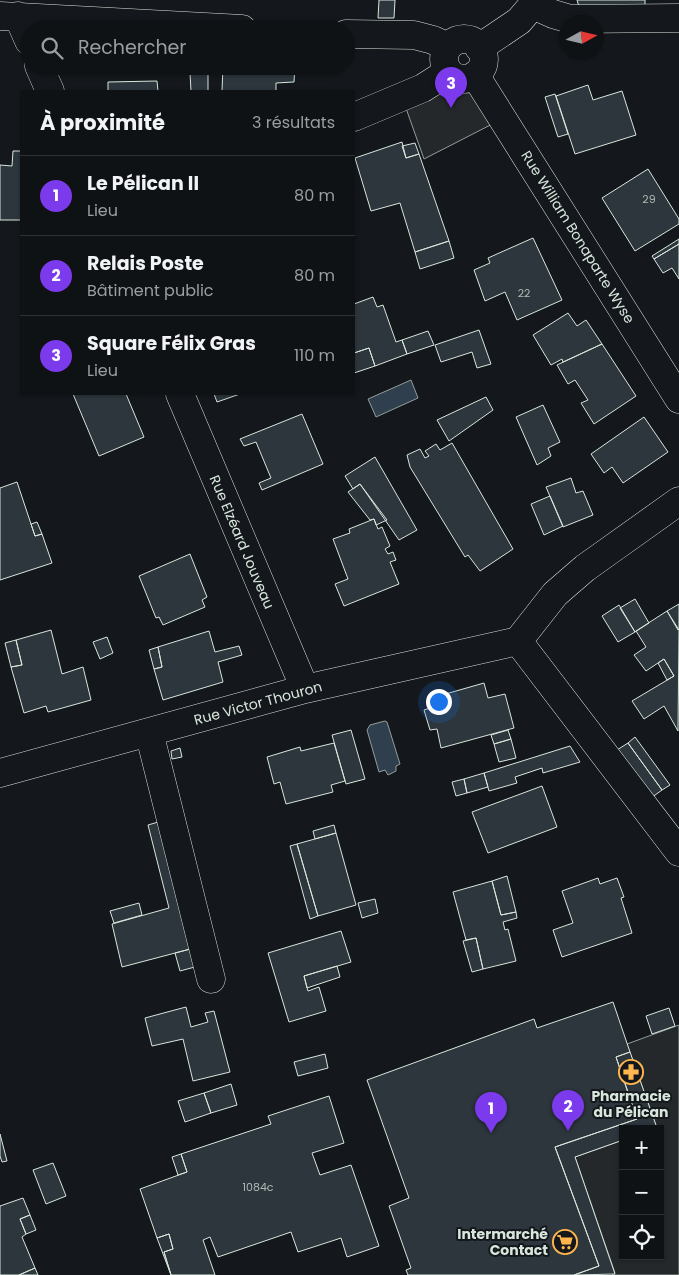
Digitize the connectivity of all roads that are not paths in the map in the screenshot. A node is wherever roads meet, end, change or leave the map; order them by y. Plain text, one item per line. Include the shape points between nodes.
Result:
1 (535, 3) edge
2 (9, 16) edge
3 (679, 18) edge
4 (81, 20) edge
5 (20, 30) edge
6 (355, 34) edge
7 (479, 48) junction
8 (448, 60) junction
9 (475, 74) junction
10 (43, 75) edge
11 (50, 90) edge
12 (355, 117) edge
13 (180, 395) edge
14 (679, 399) edge
15 (679, 501) edge
16 (518, 640) junction
17 (305, 690) junction
18 (149, 732) junction
19 (0, 773) edge
20 (679, 852) edge
21 (211, 979) dead end

1 - 3 street via 553,14 570,19
1 - 7 street via 519,20
2 - 4 street
2 - 5 street
6 - 8 street via 414,35 434,40
7 - 8 street via 471,41 459,40
7 - 9 street via 483,62
8 - 9 street via 460,78 466,79
8 - 12 street via 423,88
9 - 14 street, Rue William Bonaparte Wyse
10 - 11 street
13 - 17 street, Rue Elzéard Jouveau
15 - 16 street via 585,568 556,594
16 - 17 street, Rue Victor Thouron
16 - 20 street
17 - 18 street, Rue Victor Thouron
18 - 19 street, Rue Victor Thouron
18 - 21 street

